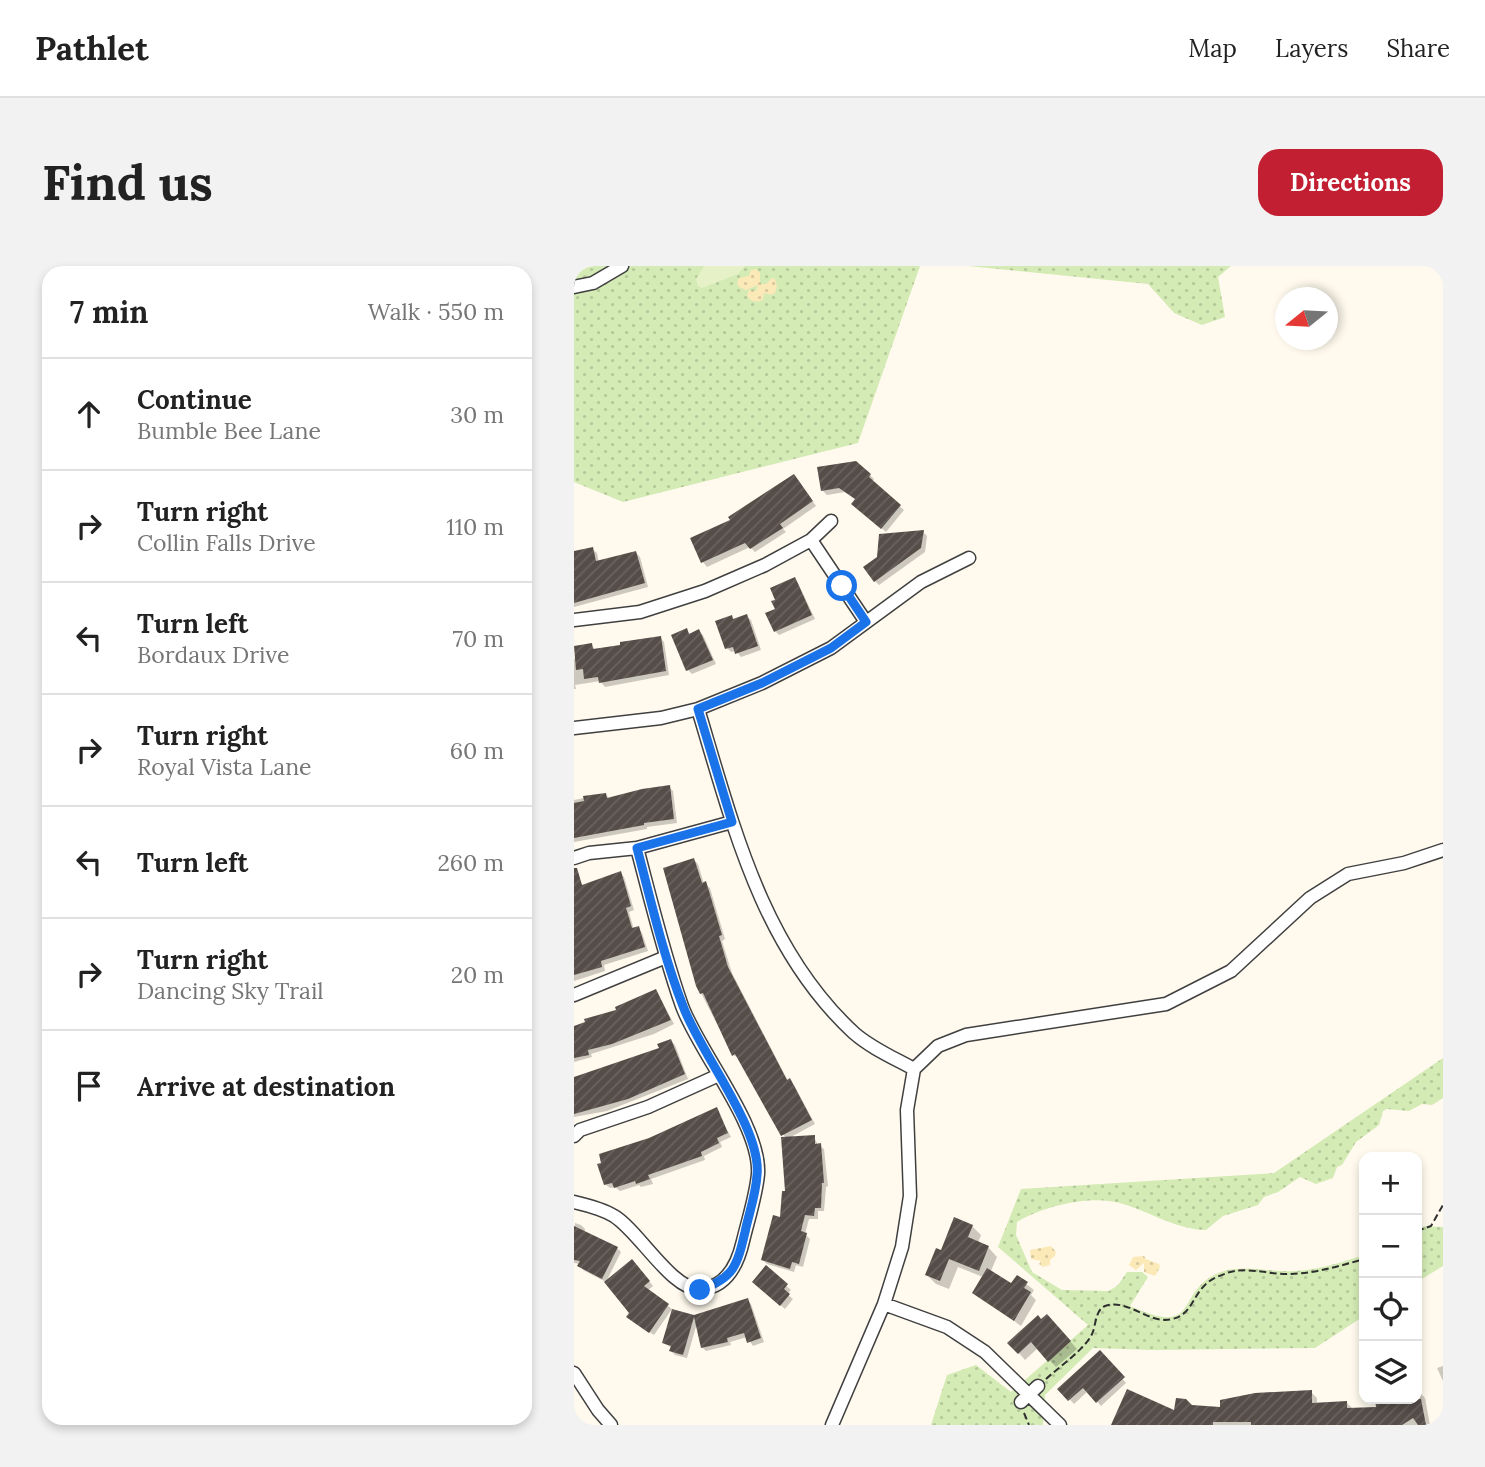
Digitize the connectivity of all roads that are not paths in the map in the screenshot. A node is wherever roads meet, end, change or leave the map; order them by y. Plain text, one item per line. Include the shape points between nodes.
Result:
1 (622, 266) edge
2 (574, 287) edge
3 (831, 521) dead end
4 (811, 540) junction
5 (969, 558) dead end
6 (574, 620) edge
7 (866, 622) junction
8 (698, 709) junction
9 (574, 728) edge
10 (732, 822) junction
11 (637, 848) junction
12 (1443, 850) edge
13 (574, 858) edge
14 (666, 957) junction
15 (574, 995) edge
16 (914, 1069) junction
17 (719, 1075) junction
18 (574, 1136) edge
19 (574, 1202) edge
20 (884, 1304) junction
21 (574, 1373) edge
22 (611, 1425) edge
23 (832, 1425) edge
24 (1060, 1425) edge

1 - 2 street via 593,283
3 - 4 street
4 - 6 street via 705,591 640,612
4 - 7 street
5 - 7 street via 921,582
7 - 8 street via 831,648
8 - 9 street
8 - 10 street
10 - 11 street
10 - 16 street via 745,864 780,939 814,992 856,1035
11 - 13 street
11 - 14 street
12 - 16 street via 1348,874 1310,898 1231,971 1166,1004 966,1035 938,1046
14 - 15 street
14 - 17 street via 683,1009
16 - 20 street via 907,1110 910,1196 902,1247
17 - 18 street
17 - 19 street via 752,1140 758,1173 732,1272 700,1290 679,1282 614,1216
20 - 23 street
20 - 24 street via 947,1327 985,1352
21 - 22 street

